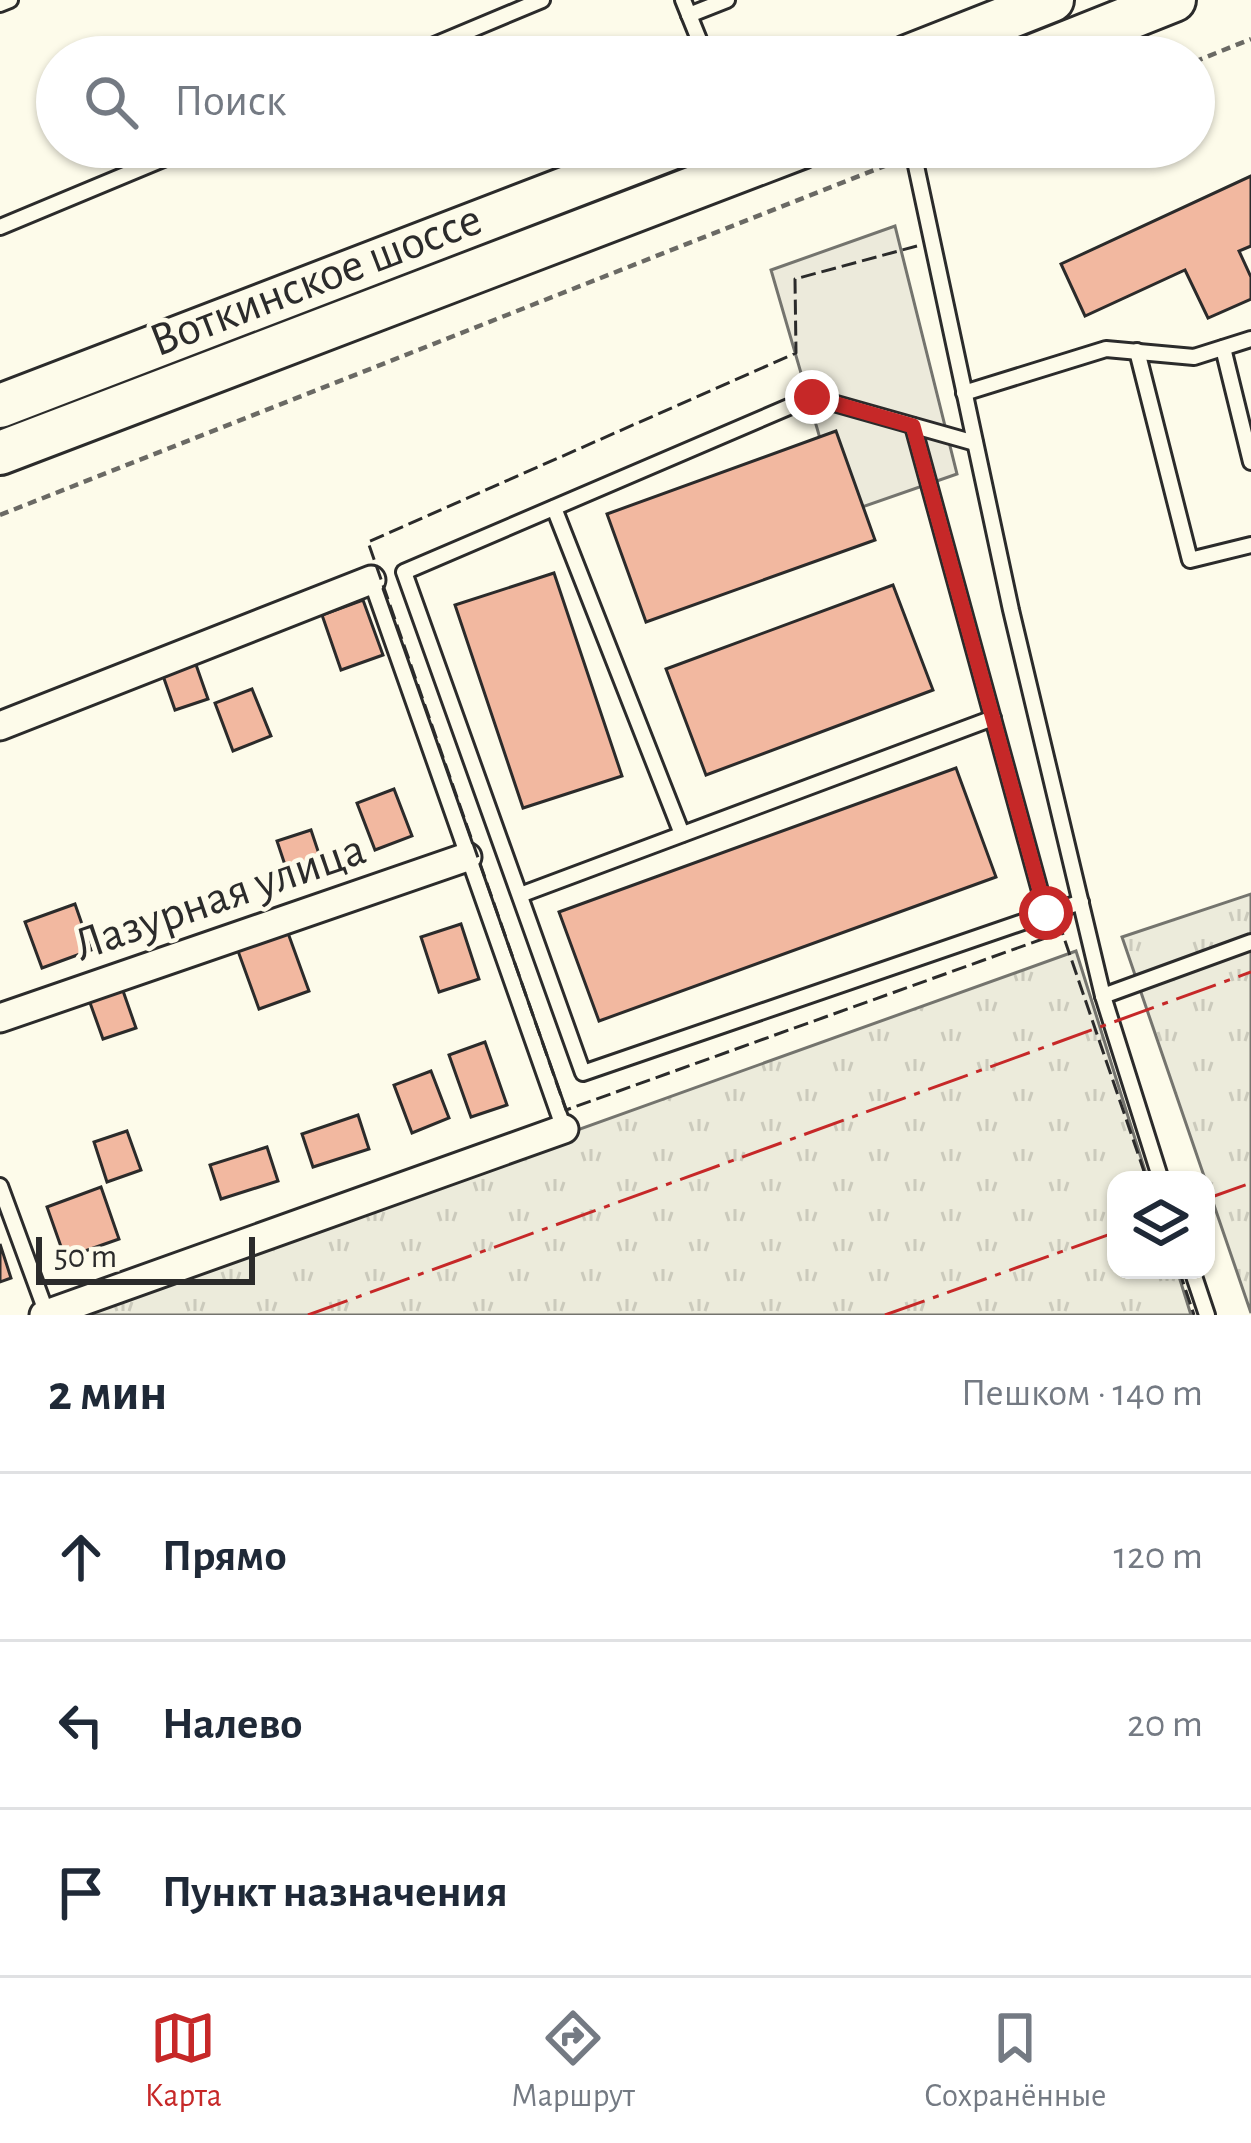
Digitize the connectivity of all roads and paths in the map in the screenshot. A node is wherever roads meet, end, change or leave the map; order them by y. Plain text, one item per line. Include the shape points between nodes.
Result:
1 (10, 0) edge
2 (542, 0) edge
3 (728, 0) edge
4 (1052, 0) edge
5 (1174, 0) edge
6 (0, 4) edge
7 (686, 8) edge
8 (456, 36) edge
9 (697, 36) edge
10 (961, 36) edge
11 (1084, 36) edge
12 (1251, 39) edge
13 (1215, 54) edge
14 (142, 168) edge
15 (619, 168) edge
16 (746, 168) edge
17 (870, 168) edge
18 (917, 168) edge
19 (0, 227) edge
20 (1251, 339) edge
21 (1223, 348) junction
22 (1137, 351) junction
23 (964, 393) junction
24 (0, 406) edge
25 (913, 426) junction
26 (975, 443) junction
27 (0, 453) edge
28 (1251, 462) edge
29 (554, 508) junction
30 (0, 515) edge
31 (1251, 545) edge
32 (371, 580) joint
33 (993, 718) junction
34 (0, 726) edge
35 (682, 834) junction
36 (466, 857) junction
37 (520, 895) junction
38 (1081, 902) junction
39 (1046, 913) junction
40 (1251, 942) edge
41 (1103, 996) junction
42 (0, 1018) edge
43 (564, 1130) joint
44 (1158, 1171) edge
45 (0, 1186) edge
46 (1195, 1279) edge
47 (45, 1314) edge
48 (1207, 1315) edge

1 - 6 lane
2 - 8 lane
3 - 7 lane
4 - 10 main road
5 - 11 main road
7 - 9 lane
12 - 13 path
14 - 19 lane
15 - 24 main road, Воткинское шоссе
16 - 27 main road, Воткинское шоссе
17 - 30 path
18 - 23 lane
20 - 21 lane
21 - 22 lane via 1194,357
21 - 28 lane
22 - 23 lane via 1106,349
22 - 31 lane via 1190,560
23 - 26 lane
25 - 26 lane
25 - 29 lane via 812,397
25 - 33 lane
26 - 38 lane
29 - 35 lane
29 - 37 lane via 404,572
32 - 34 street
32 - 36 lane
33 - 35 lane
33 - 39 lane
35 - 37 lane
36 - 42 street, Лазурная улица
36 - 43 lane
37 - 39 lane via 583,1073
38 - 39 lane
38 - 41 lane
40 - 41 lane
41 - 44 lane
43 - 47 street
45 - 47 lane
46 - 48 lane

